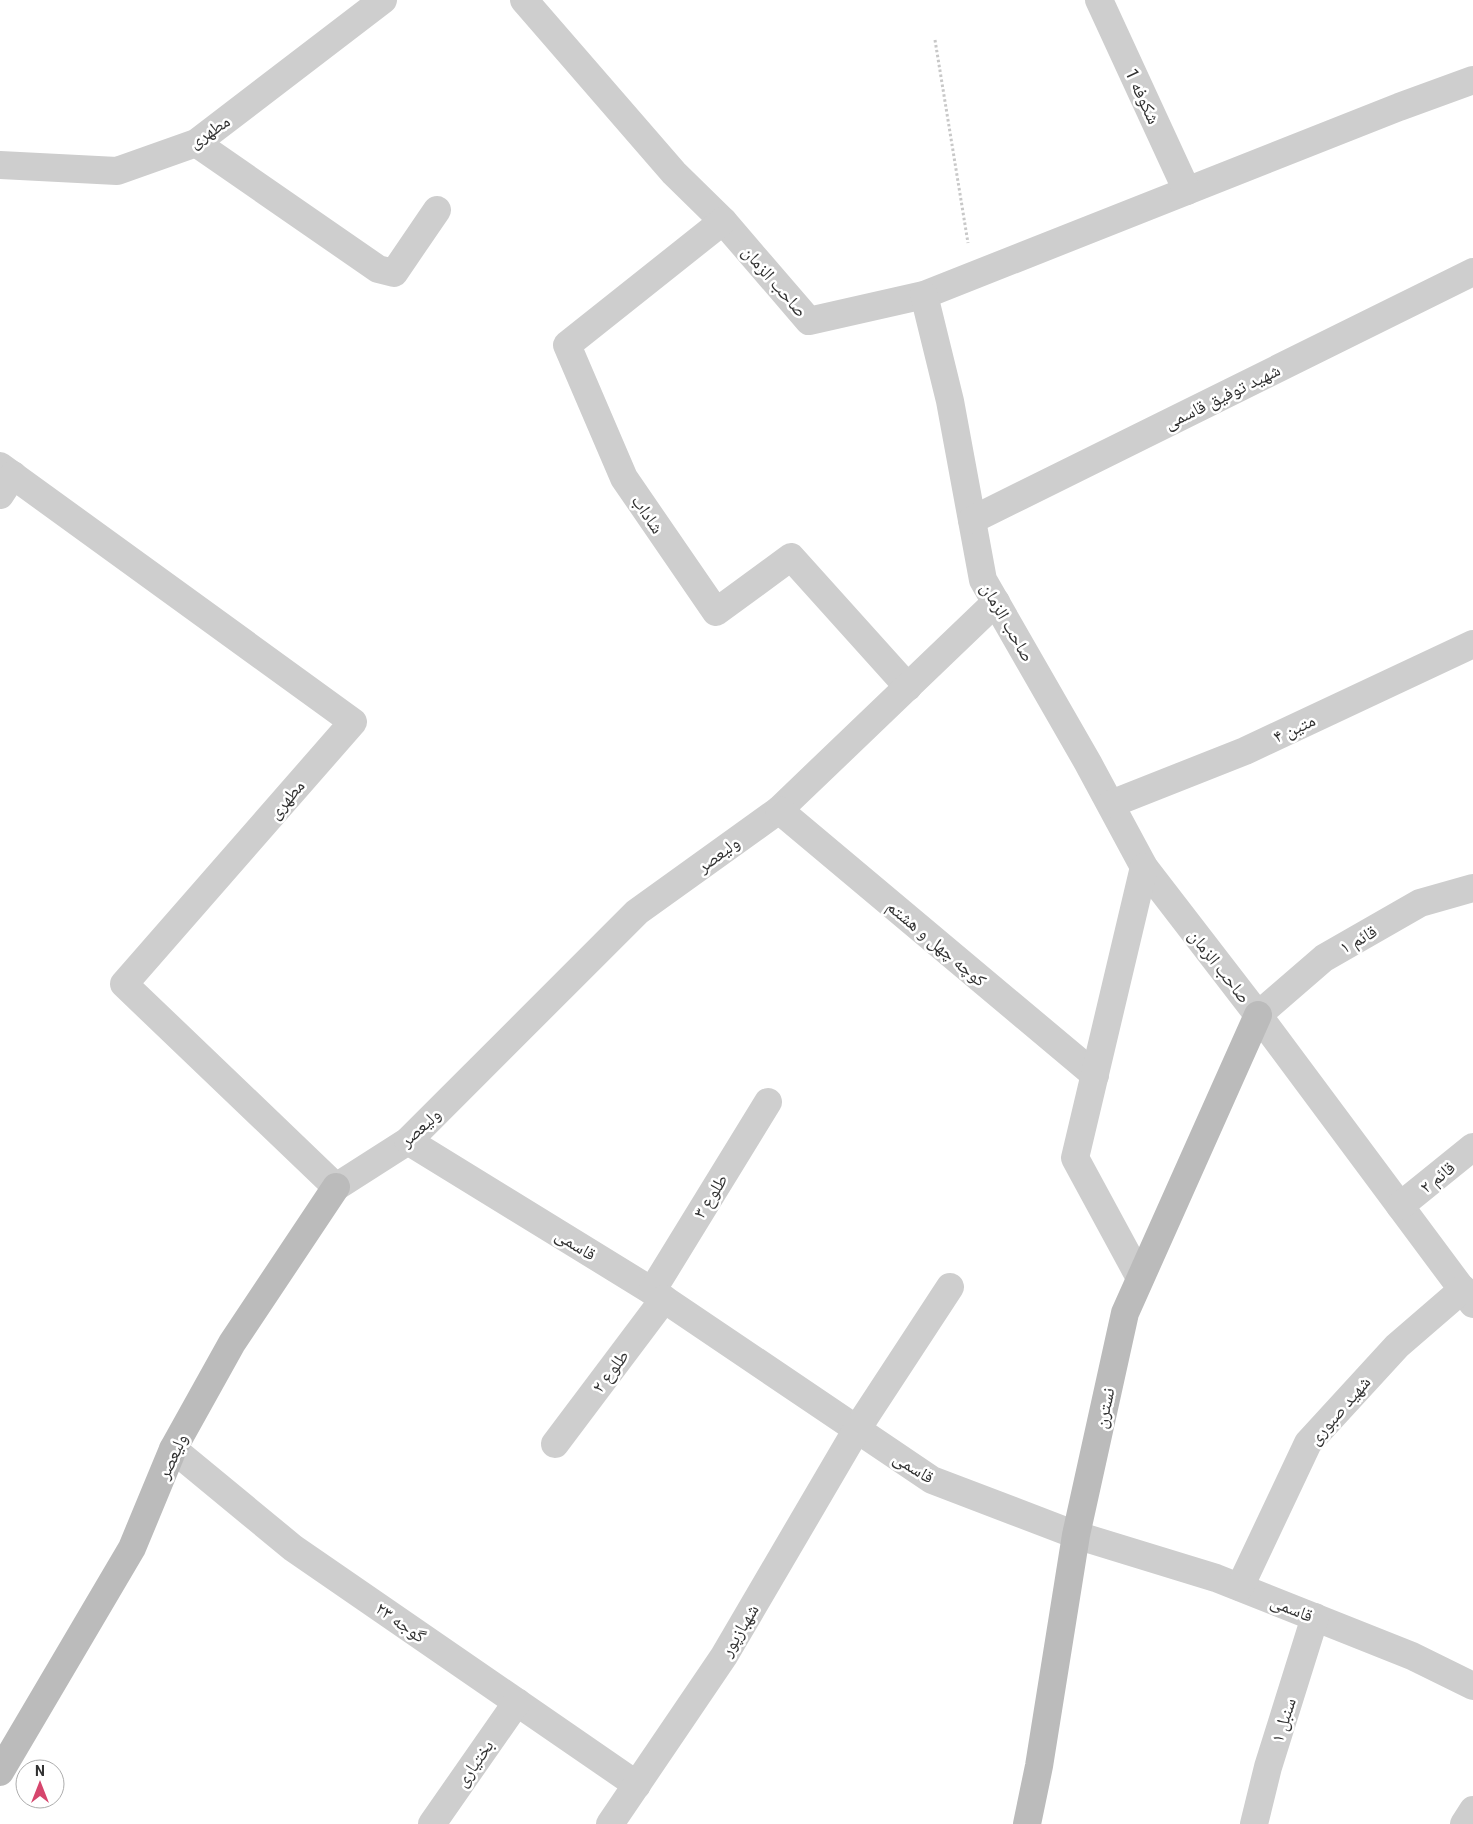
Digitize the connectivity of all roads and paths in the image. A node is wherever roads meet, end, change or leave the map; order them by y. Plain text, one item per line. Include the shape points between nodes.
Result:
1 (383, 0) edge
2 (524, 0) edge
3 (1099, 0) edge
4 (935, 40) dead end
5 (1473, 80) edge
6 (196, 143) junction
7 (0, 165) edge
8 (1187, 191) junction
9 (437, 210) dead end
10 (724, 221) junction
11 (1473, 272) edge
12 (974, 276) junction
13 (924, 295) junction
14 (4, 479) edge
15 (972, 520) junction
16 (996, 602) junction
17 (1473, 644) edge
18 (908, 687) junction
19 (1111, 804) junction
20 (778, 810) junction
21 (1144, 867) junction
22 (1473, 888) edge
23 (1258, 1015) junction
24 (1095, 1075) junction
25 (768, 1102) dead end
26 (408, 1141) junction
27 (1473, 1147) edge
28 (336, 1187) junction
29 (1400, 1206) junction
30 (1140, 1278) junction
31 (950, 1287) dead end
32 (658, 1295) junction
33 (1468, 1296) edge
34 (857, 1430) junction
35 (555, 1444) dead end
36 (173, 1449) junction
37 (1076, 1535) junction
38 (1240, 1588) junction
39 (1315, 1618) junction
40 (1473, 1686) edge
41 (517, 1702) junction
42 (0, 1772) edge
43 (637, 1785) junction
44 (1473, 1810) edge
45 (432, 1824) edge
46 (610, 1824) edge
47 (1027, 1824) edge
48 (1254, 1824) edge
49 (1464, 1824) edge

1 - 6 street, مطهری
2 - 10 street, صاحب الزمان via 674,172
3 - 8 street, شکوفه 1
4 - 12 path
5 - 8 street
6 - 7 street, مطهری via 117,171
6 - 9 street via 378,269 394,273
8 - 12 street
10 - 13 street, صاحب الزمان via 809,321
10 - 18 street, شاداب via 567,345 624,478 716,612 791,557
11 - 15 street, شهید توفیق قاسمی
12 - 13 street
13 - 15 street, صاحب الزمان via 950,401
14 - 28 street, مطهری via 353,722 124,984
15 - 16 street, صاحب الزمان via 982,580
16 - 18 street, ولیعصر
16 - 19 street, صاحب الزمان
17 - 19 street, متین ۴ via 1245,751
18 - 20 street, ولیعصر
19 - 21 street, صاحب الزمان
20 - 24 street, کوچه چهل و هشتم
20 - 26 street, ولیعصر via 637,912
21 - 23 street, صاحب الزمان
21 - 24 street
22 - 23 street, قائم ۱ via 1420,904 1324,958
23 - 29 street, صاحب الزمان
23 - 30 street, نسترن
24 - 30 street via 1075,1158
25 - 32 street, طلوع ۳
26 - 28 street, ولیعصر
26 - 32 street, قاسمی
27 - 29 street, قائم ۲
28 - 36 street, ولیعصر via 232,1343
29 - 33 street, صاحب الزمان
30 - 37 street, نسترن via 1125,1313
31 - 34 street, شهبازپور
32 - 34 street, قاسمی
32 - 35 street, طلوع ۲
33 - 38 street, شهید صبوری via 1397,1346 1308,1443
34 - 37 street, قاسمی via 932,1480
34 - 43 street, شهبازپور via 724,1656
36 - 41 street, گوجه ۲۳ via 294,1548
36 - 42 street, ولیعصر via 132,1548
37 - 38 street, قاسمی
37 - 47 street, نسترن
38 - 39 street, قاسمی
39 - 40 street, قاسمی via 1412,1656
39 - 48 street, سنبل ۱ via 1268,1767
41 - 43 street, گوجه ۲۳
41 - 45 street, بختیاری
43 - 46 street, شهبازپور
44 - 49 street

